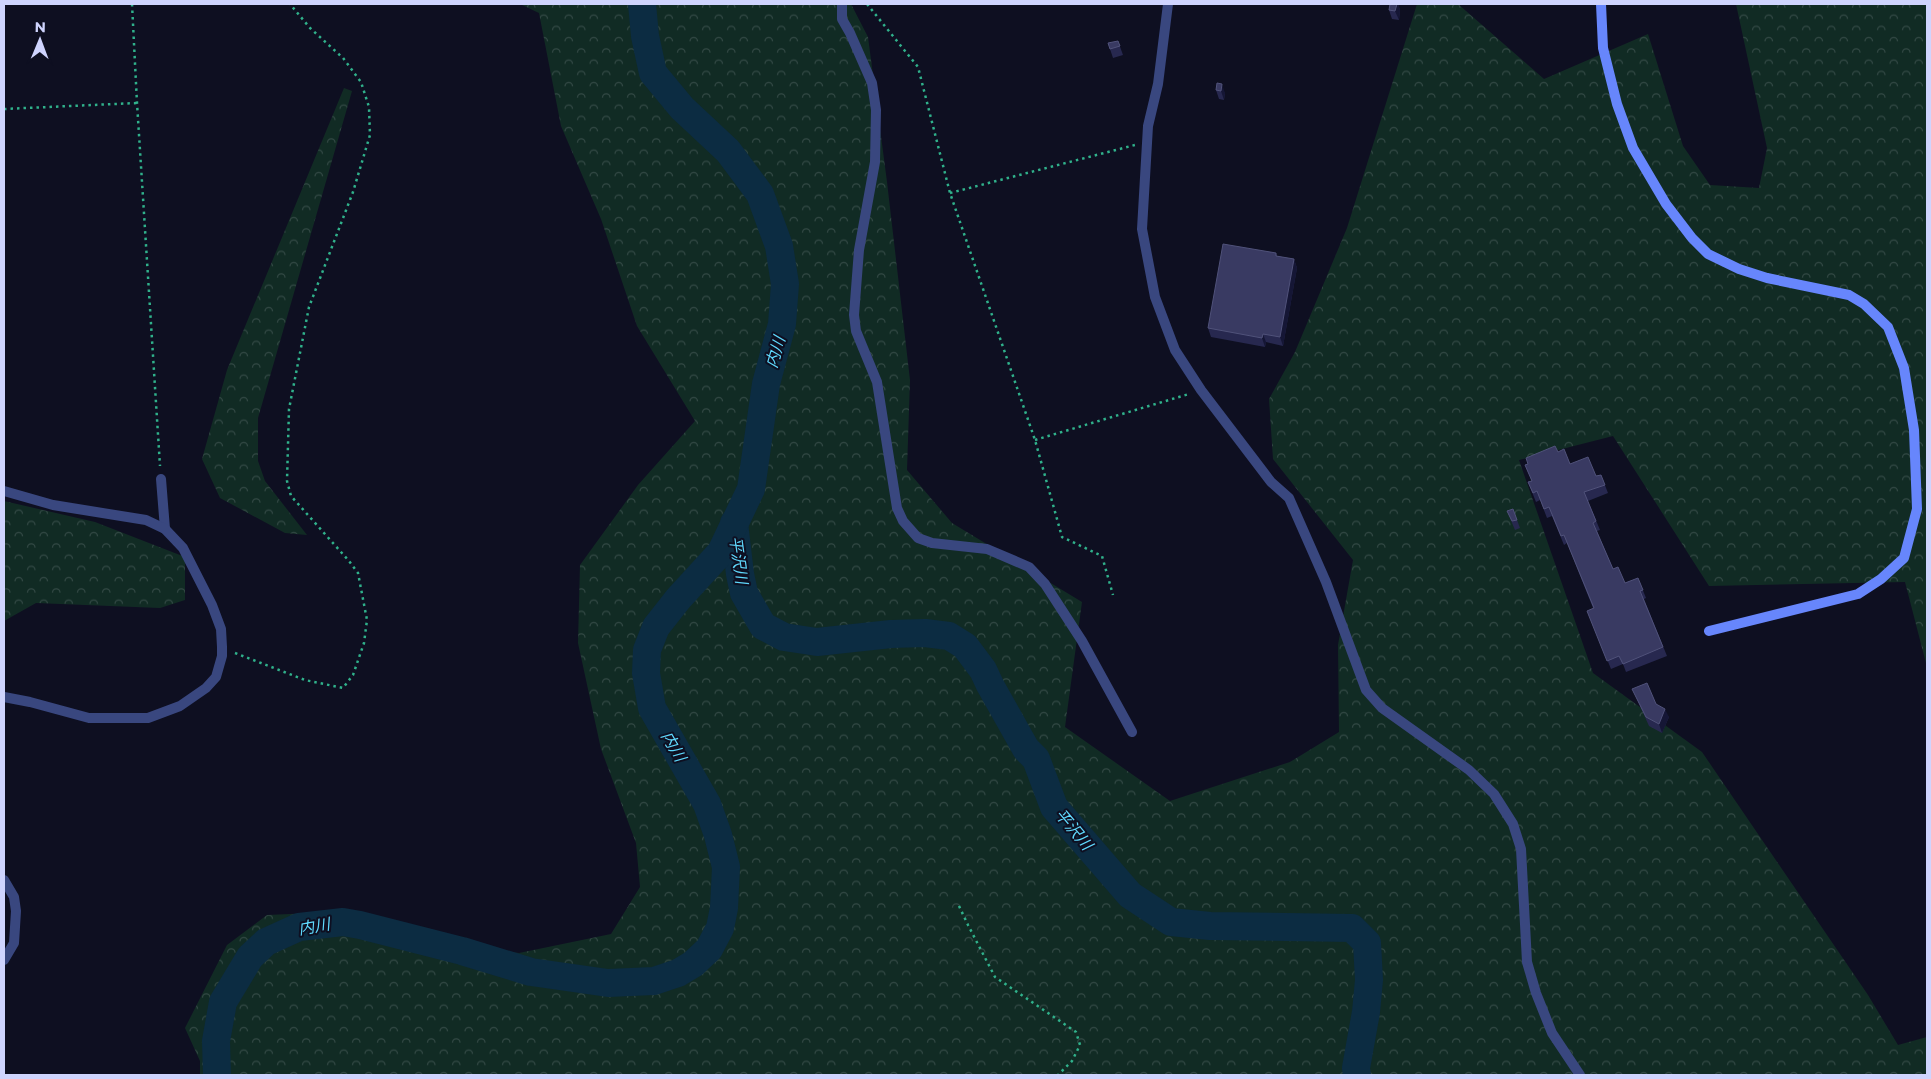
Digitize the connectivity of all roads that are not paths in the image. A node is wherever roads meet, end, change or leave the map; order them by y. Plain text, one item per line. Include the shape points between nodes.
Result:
1 (842, 4) edge
2 (1168, 4) edge
3 (1601, 4) edge
4 (161, 478) road end
5 (4, 491) edge
6 (165, 529) junction
7 (1709, 630) dead end
8 (4, 697) edge
9 (1132, 732) dead end
10 (4, 880) edge
11 (4, 960) edge
12 (1580, 1075) edge

1 - 9 street via 842,19 872,83 876,110 875,162 859,250 854,315 856,331 876,382 897,508 903,521 918,538 932,543 987,549 1029,567 1045,584 1082,641
2 - 12 street via 1158,84 1146,142 1142,229 1154,297 1175,350 1201,390 1271,482 1289,498 1326,582 1366,690 1382,708 1469,770 1494,794 1513,824 1522,849 1526,962 1552,1033
3 - 7 street via 1603,48 1616,104 1633,148 1666,204 1692,238 1708,254 1739,269 1849,295 1864,304 1888,326 1904,368 1914,430 1917,509 1904,558 1858,594
4 - 6 street
5 - 6 street via 54,505 146,520
6 - 8 street via 183,548 221,629 222,656 216,677 206,688 180,706 148,718 89,718
10 - 11 street via 14,896 16,911 14,943

